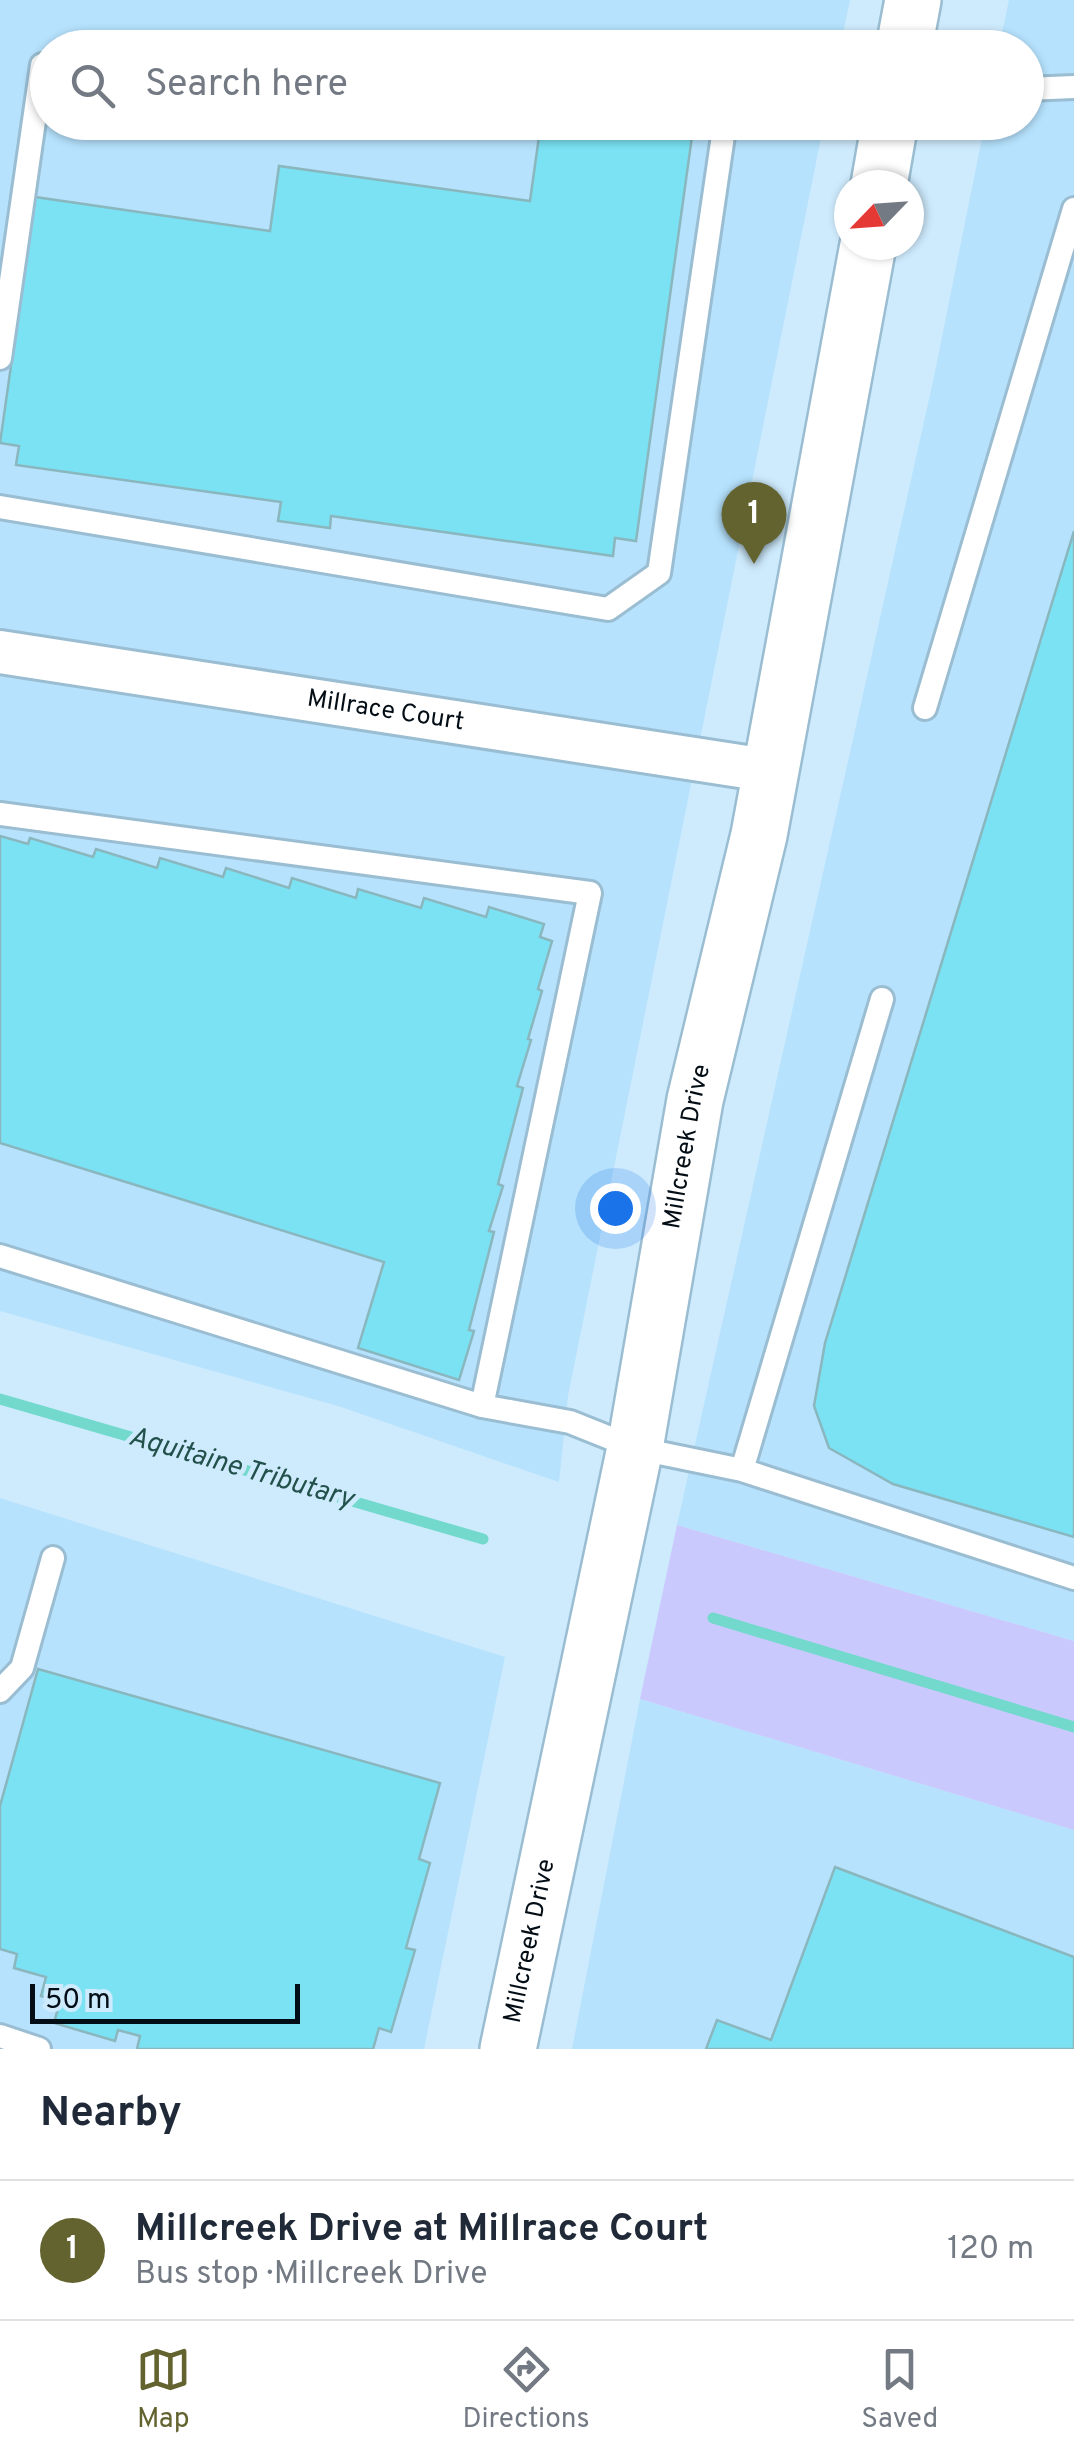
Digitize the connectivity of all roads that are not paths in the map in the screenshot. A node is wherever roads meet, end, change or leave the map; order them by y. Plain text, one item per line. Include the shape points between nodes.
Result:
1 (913, 0) edge
2 (907, 30) edge
3 (1074, 87) edge
4 (1044, 88) edge
5 (31, 140) edge
6 (722, 140) edge
7 (887, 140) edge
8 (882, 170) edge
9 (1074, 209) edge
10 (865, 260) edge
11 (0, 358) edge
12 (0, 508) edge
13 (0, 652) edge
14 (924, 708) dead end
15 (772, 771) junction
16 (0, 814) edge
17 (882, 999) dead end
18 (0, 1256) edge
19 (482, 1406) junction
20 (635, 1448) junction
21 (742, 1470) junction
22 (53, 1558) dead end
23 (1074, 1578) edge
24 (0, 1691) edge
25 (0, 2036) edge
26 (39, 2049) edge
27 (508, 2049) edge

1 - 2 street
3 - 4 lane
5 - 11 lane
6 - 12 lane via 659,573 608,609
7 - 8 street
9 - 14 lane
10 - 15 street, Millcreek Drive
13 - 15 street, Millrace Court
15 - 20 street, Millcreek Drive via 696,1100
16 - 19 lane via 590,893
17 - 21 lane
18 - 19 lane
19 - 20 lane via 570,1422
20 - 21 lane
20 - 27 street, Millcreek Drive
21 - 23 lane
22 - 24 lane via 22,1668
25 - 26 lane

